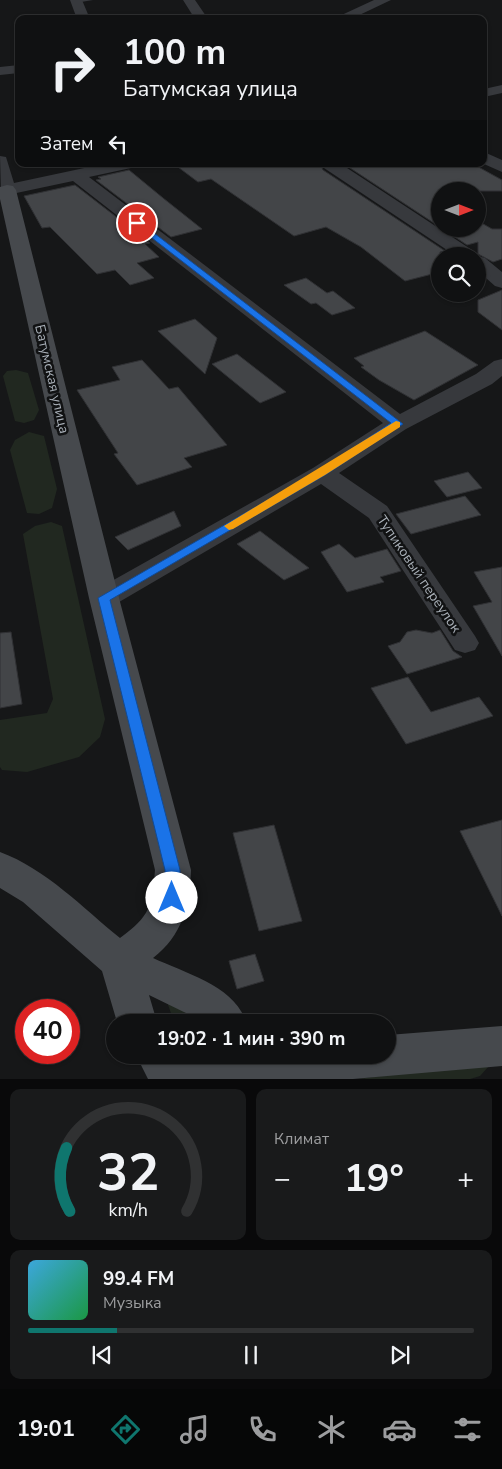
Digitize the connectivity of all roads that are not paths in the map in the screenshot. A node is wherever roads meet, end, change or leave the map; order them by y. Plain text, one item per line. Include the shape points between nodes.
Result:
1 (90, 0) edge
2 (189, 0) edge
3 (385, 0) edge
4 (76, 1) edge
5 (82, 15) edge
6 (199, 15) edge
7 (349, 15) edge
8 (15, 69) edge
9 (0, 71) edge
10 (502, 89) edge
11 (487, 92) edge
12 (487, 159) edge
13 (0, 161) edge
14 (114, 167) edge
15 (334, 167) edge
16 (502, 167) edge
17 (76, 176) junction
18 (4, 190) edge
19 (454, 247) edge
20 (486, 269) edge
21 (502, 282) edge
22 (502, 366) edge
23 (398, 424) junction
24 (322, 473) junction
25 (104, 598) junction
26 (465, 644) dead end
27 (0, 868) edge
28 (118, 961) junction
29 (135, 1014) edge
30 (217, 1014) edge
31 (502, 1046) edge
32 (396, 1054) edge
33 (163, 1064) edge
34 (218, 1064) edge
35 (172, 1079) edge
36 (200, 1079) edge

1 - 4 lane
2 - 6 street
3 - 7 street
4 - 5 street
8 - 9 street
10 - 11 street
12 - 16 street
13 - 18 street, Батумская улица
14 - 17 street
15 - 19 street
17 - 18 street
17 - 23 street
18 - 25 street, Батумская улица
20 - 21 street
22 - 23 street via 484,379
23 - 24 street
24 - 25 street
24 - 26 street, Тупиковый переулок via 378,512
25 - 28 street, Батумская улица via 172,870 172,898 165,922 148,942
27 - 28 street via 36,891
28 - 29 street
28 - 30 street via 204,1002
31 - 32 street
33 - 35 street
34 - 36 street

